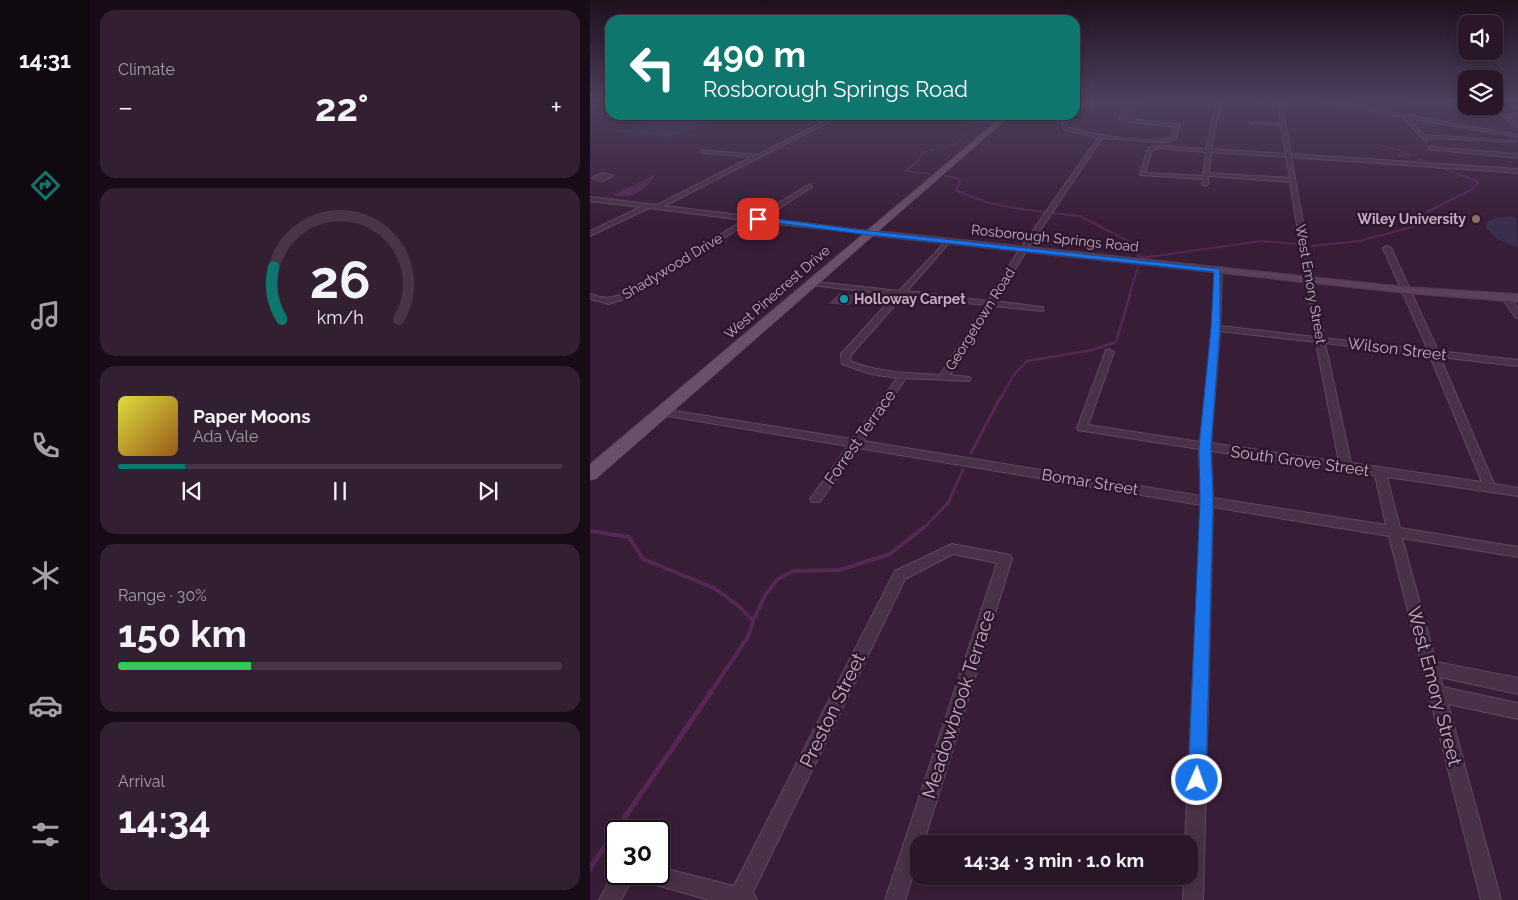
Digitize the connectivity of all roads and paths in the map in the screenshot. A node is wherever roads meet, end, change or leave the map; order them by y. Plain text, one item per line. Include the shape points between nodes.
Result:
1 (785, 142) edge
2 (977, 142) edge
3 (1097, 142) edge
4 (1211, 142) edge
5 (1286, 142) edge
6 (1426, 142) edge
7 (1430, 148) junction
8 (1209, 150) junction
9 (703, 151) dead end
10 (1288, 154) junction
11 (1434, 154) dead end
12 (756, 156) junction
13 (1518, 156) edge
14 (1438, 160) dead end
15 (1442, 166) junction
16 (1518, 171) edge
17 (597, 179) dead end
18 (1206, 179) junction
19 (1292, 180) junction
20 (590, 182) edge
21 (810, 186) dead end
22 (590, 199) edge
23 (648, 206) junction
24 (658, 207) junction
25 (754, 218) junction
26 (869, 233) junction
27 (590, 234) edge
28 (947, 242) junction
29 (1388, 248) dead end
30 (1023, 250) junction
31 (1218, 270) junction
32 (1310, 280) junction
33 (812, 283) junction
34 (1406, 290) junction
35 (900, 294) junction
36 (590, 296) edge
37 (1513, 299) edge
38 (990, 303) junction
39 (1040, 309) dead end
40 (1518, 315) edge
41 (1216, 328) junction
42 (1320, 340) junction
43 (1108, 352) dead end
44 (1434, 353) junction
45 (1518, 363) edge
46 (904, 376) junction
47 (943, 377) junction
48 (966, 379) dead end
49 (662, 412) junction
50 (856, 444) junction
51 (1205, 447) junction
52 (1346, 468) junction
53 (1380, 473) junction
54 (590, 474) edge
55 (1490, 488) junction
56 (1518, 492) edge
57 (816, 499) dead end
58 (1207, 501) junction
59 (1394, 531) junction
60 (952, 549) joint
61 (1518, 552) edge
62 (1431, 668) junction
63 (1518, 686) edge
64 (1438, 694) junction
65 (1518, 711) edge
66 (670, 880) edge
67 (618, 885) edge
68 (743, 899) edge
69 (609, 900) edge
70 (895, 900) edge
71 (1193, 900) edge
72 (1491, 900) edge

1 - 12 street
2 - 26 main road, West Pinecrest Drive
3 - 30 street, Georgetown Road
4 - 8 street
5 - 10 street, West Emory Street
6 - 7 street
7 - 11 street
7 - 13 street
8 - 10 street
8 - 18 street
8 - 18 street via 1154,147 1150,149 1142,174
9 - 12 street
10 - 15 street
10 - 19 street, West Emory Street
12 - 24 street
14 - 15 street
15 - 16 street
17 - 20 street
18 - 19 street
19 - 32 street, West Emory Street
21 - 25 street, Shadywood Drive
22 - 23 street, Rosborough Springs Road
23 - 24 street, Rosborough Springs Road
23 - 27 street
24 - 25 street, Rosborough Springs Road
25 - 26 street, Rosborough Springs Road
25 - 36 street, Shadywood Drive via 622,298 605,302
26 - 28 street, Rosborough Springs Road
26 - 33 main road, West Pinecrest Drive
28 - 30 street, Rosborough Springs Road
28 - 35 street
29 - 34 street
30 - 31 street, Rosborough Springs Road
30 - 38 street, Georgetown Road
31 - 32 street, Rosborough Springs Road
31 - 41 street
32 - 34 street, Rosborough Springs Road
32 - 42 street, West Emory Street
33 - 35 street
33 - 49 main road, West Pinecrest Drive
34 - 37 street, Rosborough Springs Road
34 - 44 street
35 - 38 street
35 - 46 street via 846,354 845,362
37 - 40 street
38 - 39 street
38 - 47 street, Georgetown Road
41 - 42 street, Wilson Street
41 - 51 street
42 - 44 street, Wilson Street
42 - 52 street, West Emory Street
43 - 51 street, South Grove Street via 1082,428
44 - 45 street, Wilson Street
44 - 55 street
46 - 47 street
46 - 50 street, Forrest Terrace
47 - 48 street
49 - 50 street, Bomar Street
49 - 54 main road, West Pinecrest Drive
50 - 57 street, Forrest Terrace
50 - 58 street, Bomar Street
51 - 52 street, South Grove Street
51 - 58 street
52 - 53 street, South Grove Street
53 - 55 street, South Grove Street
53 - 59 street, West Emory Street
55 - 56 street, South Grove Street
58 - 59 street, Bomar Street
58 - 71 street
59 - 61 street, Bomar Street
59 - 62 street, West Emory Street
60 - 68 street, Preston Street via 900,575
60 - 70 street, Meadowbrook Terrace via 1005,559
62 - 63 street
62 - 64 street, West Emory Street
64 - 65 street
64 - 72 street, West Emory Street
66 - 68 street
67 - 69 street

